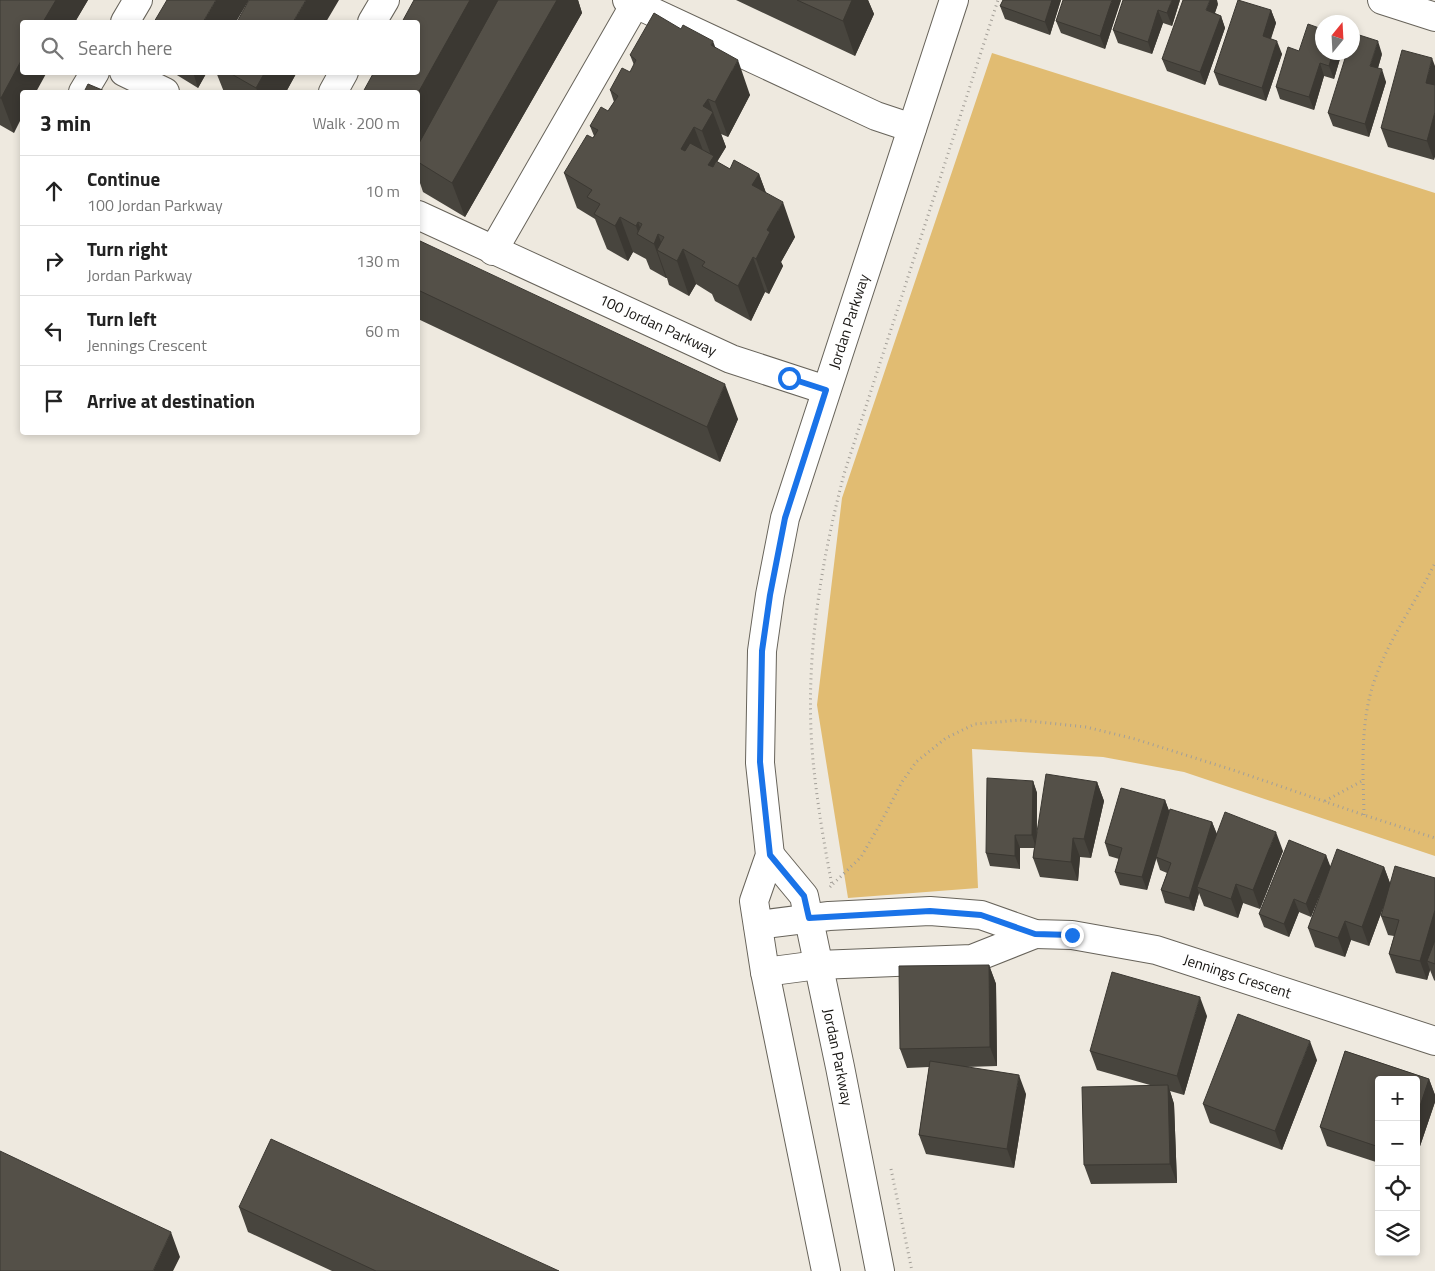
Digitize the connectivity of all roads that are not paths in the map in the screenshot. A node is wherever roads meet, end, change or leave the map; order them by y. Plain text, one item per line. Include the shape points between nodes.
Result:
1 (138, 0) edge
2 (385, 0) edge
3 (954, 0) edge
4 (1382, 0) edge
5 (631, 2) edge
6 (1435, 17) edge
7 (125, 20) edge
8 (373, 20) edge
9 (93, 75) edge
10 (130, 75) edge
11 (342, 75) edge
12 (84, 90) edge
13 (161, 90) edge
14 (334, 90) edge
15 (912, 128) junction
16 (420, 216) edge
17 (493, 251) junction
18 (826, 390) junction
19 (770, 855) junction
20 (809, 918) junction
21 (758, 925) junction
22 (1035, 934) junction
23 (818, 964) junction
24 (765, 972) junction
25 (1435, 1040) edge
26 (826, 1271) edge
27 (880, 1271) edge

1 - 7 street
2 - 8 street
3 - 15 street, Jordan Parkway
4 - 6 street
5 - 15 street via 876,116
5 - 17 street
9 - 12 street
10 - 13 street
11 - 14 street
15 - 18 street, Jordan Parkway
16 - 17 street, 100 Jordan Parkway
17 - 18 street, 100 Jordan Parkway via 731,359
18 - 19 street, Jordan Parkway via 785,518 762,651 760,762
19 - 20 street, Jordan Parkway via 804,896
19 - 21 street, Jordan Parkway via 754,901
20 - 21 street, Jennings Crescent
20 - 22 street, Jennings Crescent via 930,911 981,915
20 - 23 street, Jordan Parkway
21 - 24 street, Jordan Parkway
22 - 23 street, Jennings Crescent via 972,959
22 - 25 street, Jennings Crescent via 1072,935 1156,950
23 - 24 street, Jennings Crescent
23 - 27 street, Jordan Parkway
24 - 26 street, Jordan Parkway

